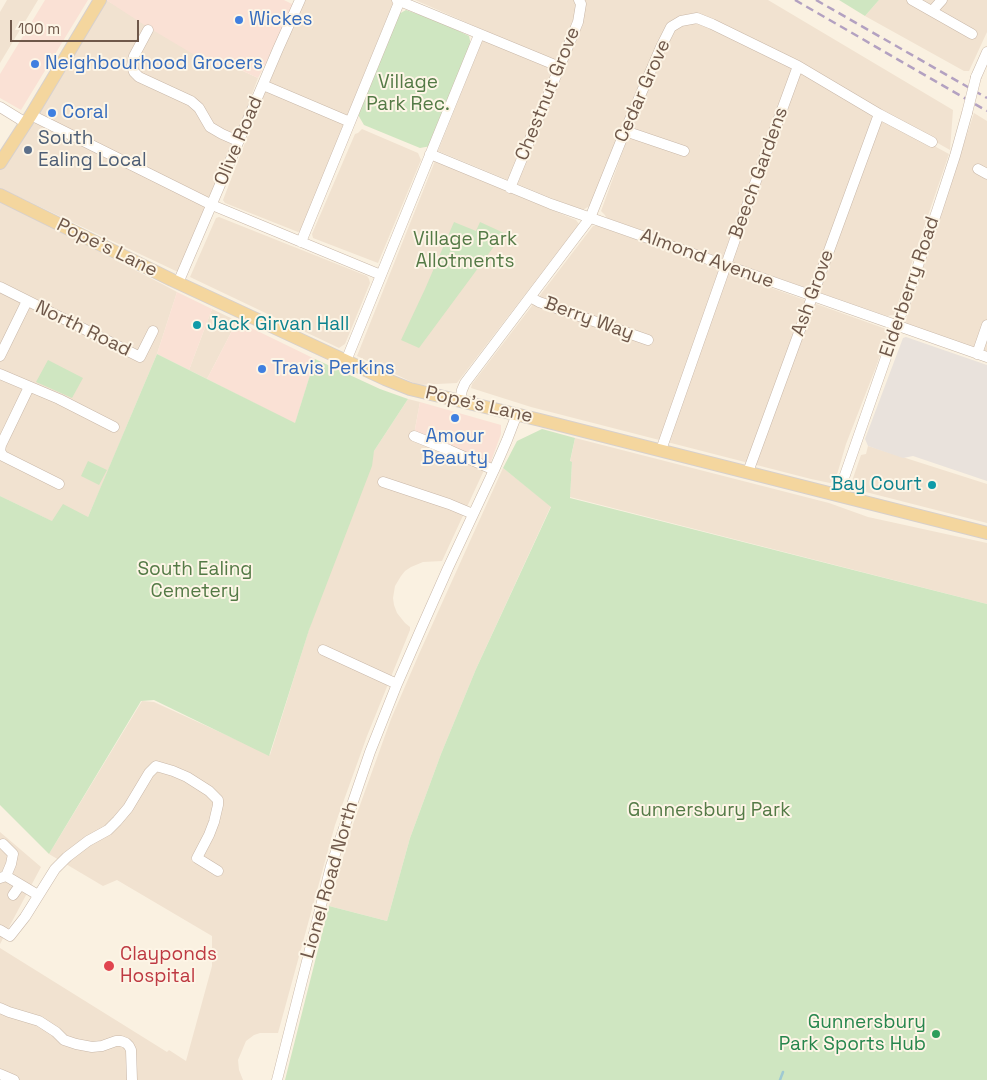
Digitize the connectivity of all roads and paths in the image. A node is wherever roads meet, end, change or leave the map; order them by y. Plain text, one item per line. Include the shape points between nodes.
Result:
1 (100, 0) edge
2 (300, 0) edge
3 (399, 0) edge
4 (579, 0) edge
5 (912, 0) edge
6 (942, 0) edge
7 (932, 10) junction
8 (148, 30) dead end
9 (972, 34) dead end
10 (479, 35) junction
11 (987, 52) edge
12 (798, 66) junction
13 (560, 68) junction
14 (262, 85) junction
15 (0, 107) edge
16 (879, 114) junction
17 (28, 119) junction
18 (350, 122) junction
19 (625, 130) junction
20 (238, 142) junction
21 (932, 142) dead end
22 (684, 151) dead end
23 (430, 154) junction
24 (0, 163) edge
25 (510, 188) junction
26 (0, 195) edge
27 (212, 205) junction
28 (590, 218) junction
29 (301, 242) junction
30 (726, 266) junction
31 (381, 275) junction
32 (178, 283) junction
33 (0, 287) edge
34 (812, 296) junction
35 (530, 297) junction
36 (27, 301) junction
37 (987, 325) edge
38 (897, 326) junction
39 (153, 331) dead end
40 (648, 340) dead end
41 (0, 356) edge
42 (982, 356) edge
43 (346, 361) junction
44 (0, 374) edge
45 (29, 387) junction
46 (460, 400) junction
47 (517, 414) junction
48 (114, 427) dead end
49 (414, 436) dead end
50 (660, 450) junction
51 (494, 470) junction
52 (748, 472) junction
53 (383, 482) dead end
54 (59, 484) dead end
55 (838, 495) junction
56 (473, 514) junction
57 (987, 533) edge
58 (323, 650) dead end
59 (397, 684) junction
60 (3, 844) dead end
61 (218, 871) dead end
62 (3, 877) edge
63 (20, 885) junction
64 (38, 895) junction
65 (13, 896) dead end
66 (0, 930) edge
67 (0, 1008) edge
68 (0, 1074) edge
69 (14, 1080) edge
70 (132, 1080) edge
71 (277, 1080) edge

1 - 17 main road
2 - 14 street, Olive Road
3 - 10 street
3 - 18 street
4 - 13 street, Chestnut Grove via 578,22
5 - 7 street
6 - 7 street
7 - 9 street
8 - 20 street via 134,56 134,72 191,101 210,127
10 - 13 street
10 - 23 street
11 - 38 street, Elderberry Road, bridge via 976,77 949,175
12 - 16 street, Cedar Grove
12 - 19 street, Cedar Grove via 712,24 696,18 681,21 671,27
12 - 30 street, Beech Gardens
13 - 25 street, Chestnut Grove
14 - 18 street
14 - 20 street, Olive Road
15 - 17 street
16 - 21 street, Cedar Grove
16 - 34 street, Ash Grove
17 - 24 main road
17 - 27 street
18 - 29 street
19 - 22 street
19 - 28 street, Cedar Grove
20 - 27 street, Olive Road
23 - 25 street, Almond Avenue
23 - 31 street
25 - 28 street, Almond Avenue
26 - 32 main road, Pope's Lane
27 - 29 street
27 - 32 street, Olive Road
28 - 30 street, Almond Avenue
28 - 35 street, Cedar Grove
29 - 31 street
30 - 34 street, Almond Avenue
30 - 50 street, Beech Gardens
31 - 43 street
32 - 43 main road, Pope's Lane
33 - 36 street, North Road
34 - 38 street, Almond Avenue
34 - 52 street, Ash Grove
35 - 40 street, Berry Way
35 - 46 street, Cedar Grove via 465,383
36 - 39 street, North Road via 140,357
36 - 41 street
37 - 42 street
38 - 42 street, Almond Avenue
38 - 55 street, Elderberry Road
43 - 46 main road, Pope's Lane via 410,389
44 - 45 street
45 - 48 street
45 - 54 street via 0,451 3,456
46 - 47 main road, Pope's Lane
47 - 50 main road, Pope's Lane
47 - 51 street, Lionel Road North
49 - 51 street
50 - 52 main road, Pope's Lane
51 - 56 street, Lionel Road North
52 - 55 main road, Pope's Lane
53 - 56 street
55 - 57 main road, Pope's Lane
56 - 59 street, Lionel Road North
58 - 59 street
59 - 71 street, Lionel Road North via 331,866
60 - 62 street via 13,854
61 - 64 street via 197,858 209,835 218,800 187,777 156,766 128,808 108,830 65,859
62 - 63 street
63 - 64 street
63 - 65 street
64 - 66 street via 10,936
67 - 70 street via 39,1021 64,1040 76,1044 92,1047 116,1041 126,1043 131,1050
68 - 69 street

